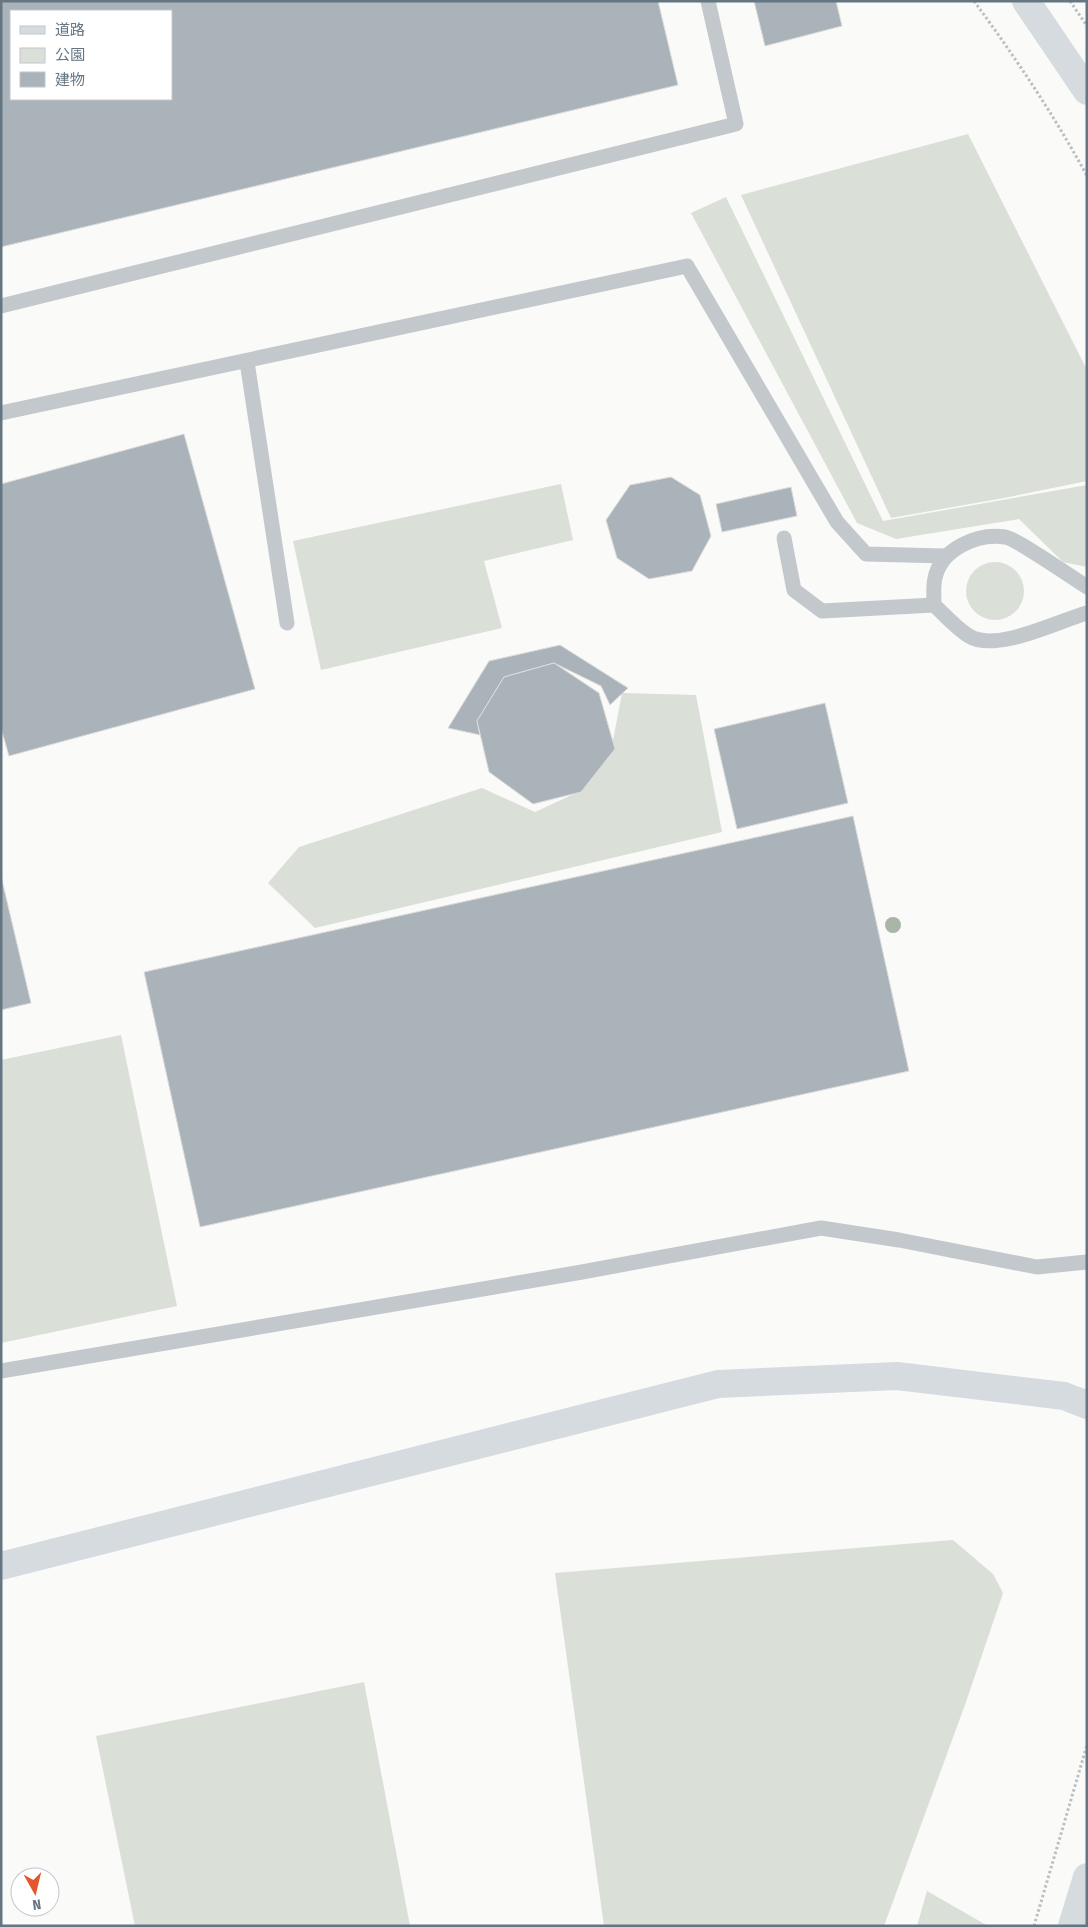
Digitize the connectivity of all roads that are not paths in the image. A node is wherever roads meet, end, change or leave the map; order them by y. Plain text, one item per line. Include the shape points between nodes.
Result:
1 (708, 1) edge
2 (1026, 1) edge
3 (1087, 91) edge
4 (1, 306) edge
5 (247, 362) junction
6 (1, 413) edge
7 (784, 538) dead end
8 (945, 556) junction
9 (1087, 586) edge
10 (934, 605) junction
11 (1087, 613) edge
12 (288, 623) dead end
13 (1087, 1262) edge
14 (1, 1371) edge
15 (1087, 1405) edge
16 (1, 1566) edge
17 (1087, 1877) edge
18 (1072, 1926) edge

1 - 4 lane via 736,124
2 - 3 street
5 - 6 lane
5 - 8 lane via 688,266 836,522 866,554
5 - 12 lane
7 - 10 lane via 794,590 822,611
8 - 9 lane via 968,542 1006,537
8 - 10 lane via 935,578
10 - 11 lane via 970,637 995,640 1022,636
13 - 14 lane via 1037,1266 821,1228
15 - 16 street via 1064,1396 897,1376 718,1384
17 - 18 street

